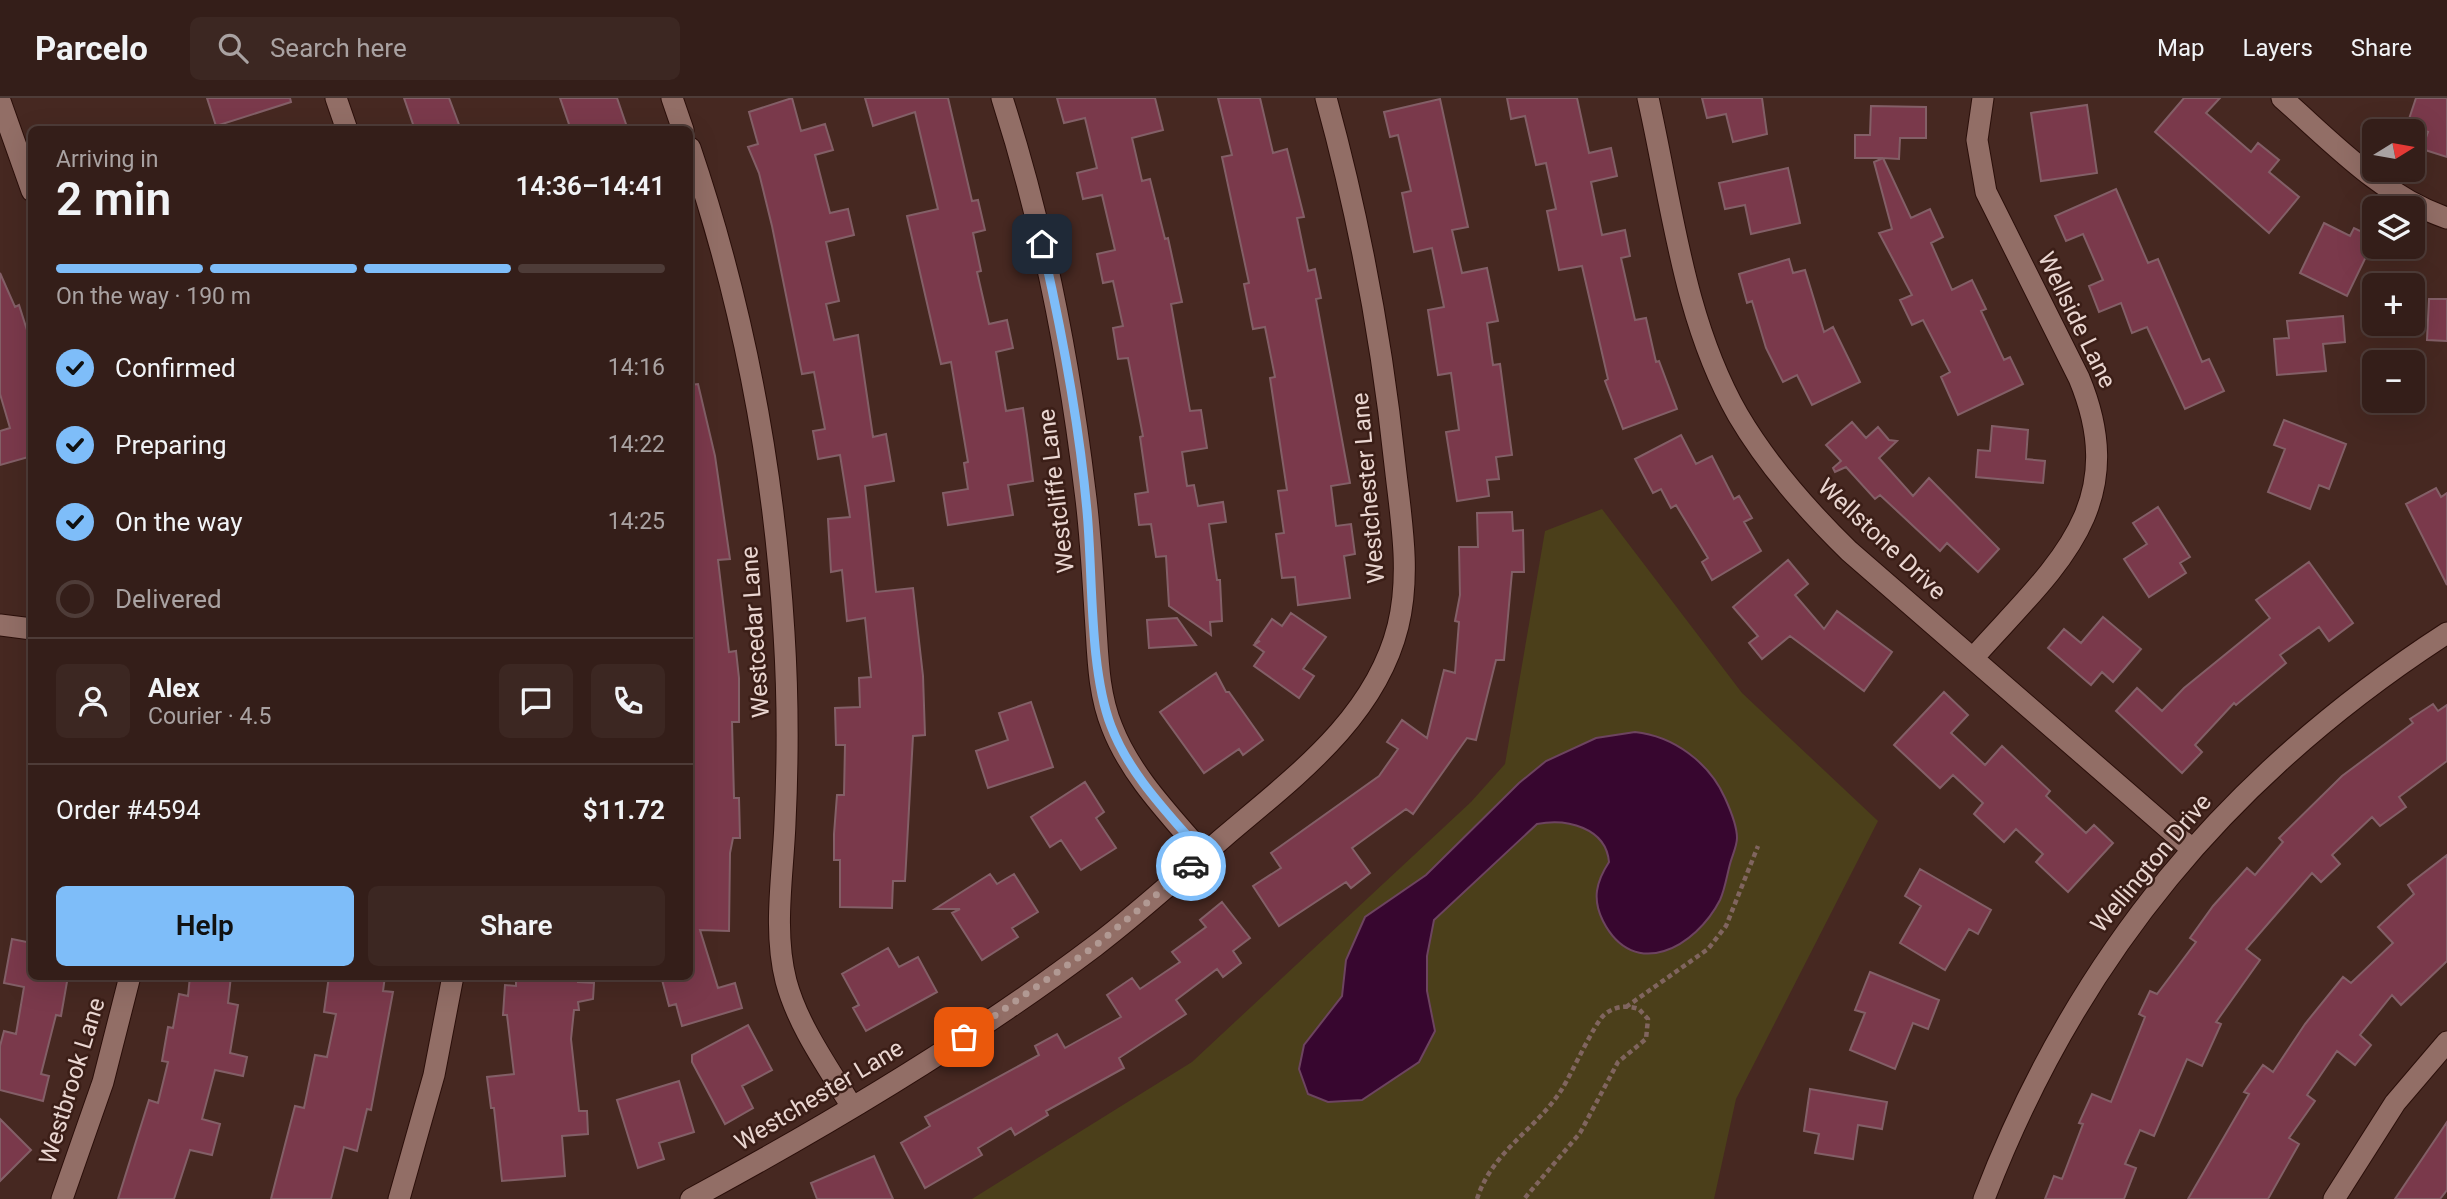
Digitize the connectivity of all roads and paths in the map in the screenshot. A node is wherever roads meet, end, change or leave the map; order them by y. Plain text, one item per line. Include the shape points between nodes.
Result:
1 (336, 98) edge
2 (673, 98) edge
3 (1002, 98) edge
4 (1326, 98) edge
5 (1648, 98) edge
6 (1983, 98) edge
7 (2282, 98) edge
8 (0, 101) edge
9 (346, 126) edge
10 (682, 126) edge
11 (693, 158) edge
12 (28, 180) edge
13 (2447, 218) edge
14 (0, 625) edge
15 (28, 628) edge
16 (2447, 633) edge
17 (1974, 657) junction
18 (1758, 846) dead end
19 (2192, 849) junction
20 (1204, 855) junction
21 (129, 980) edge
22 (452, 980) edge
23 (1626, 1007) junction
24 (2447, 1042) edge
25 (852, 1107) junction
26 (62, 1199) edge
27 (398, 1199) edge
28 (691, 1199) edge
29 (1477, 1199) edge
30 (1525, 1199) edge
31 (1984, 1199) edge
32 (2334, 1199) edge

1 - 9 street
2 - 10 street
3 - 20 street, Westcliffe Lane via 1027,182 1063,344 1085,493 1105,705 1117,740 1139,777
4 - 20 street, Westchester Lane via 1362,247 1385,381 1404,556 1402,605 1383,667 1346,725 1309,764
5 - 17 street, Wellstone Drive via 1692,296 1715,365 1738,414 1775,470 1822,523
6 - 17 street, Wellside Lane via 1977,140 1986,192 2085,392 2098,458 2092,499 2077,535
7 - 13 street via 2380,182
8 - 12 street
11 - 25 street, Westcedar Lane via 750,369 776,541 787,729 779,928 782,963 807,1032
14 - 15 street
16 - 19 street, Wellington Drive via 2330,716
17 - 19 street, Wellstone Drive
18 - 23 path via 1726,926 1708,950
19 - 31 street, Wellington Drive via 2124,933 2070,1017
20 - 25 street, Westchester Lane via 1052,977
21 - 26 street, Westbrook Lane via 103,1082
22 - 27 street via 434,1075
23 - 29 path via 1615,1008 1597,1022 1560,1093 1502,1154
23 - 30 path via 1639,1009 1648,1019 1646,1039 1618,1062 1580,1133
24 - 32 street via 2395,1103
25 - 28 street, Westchester Lane

